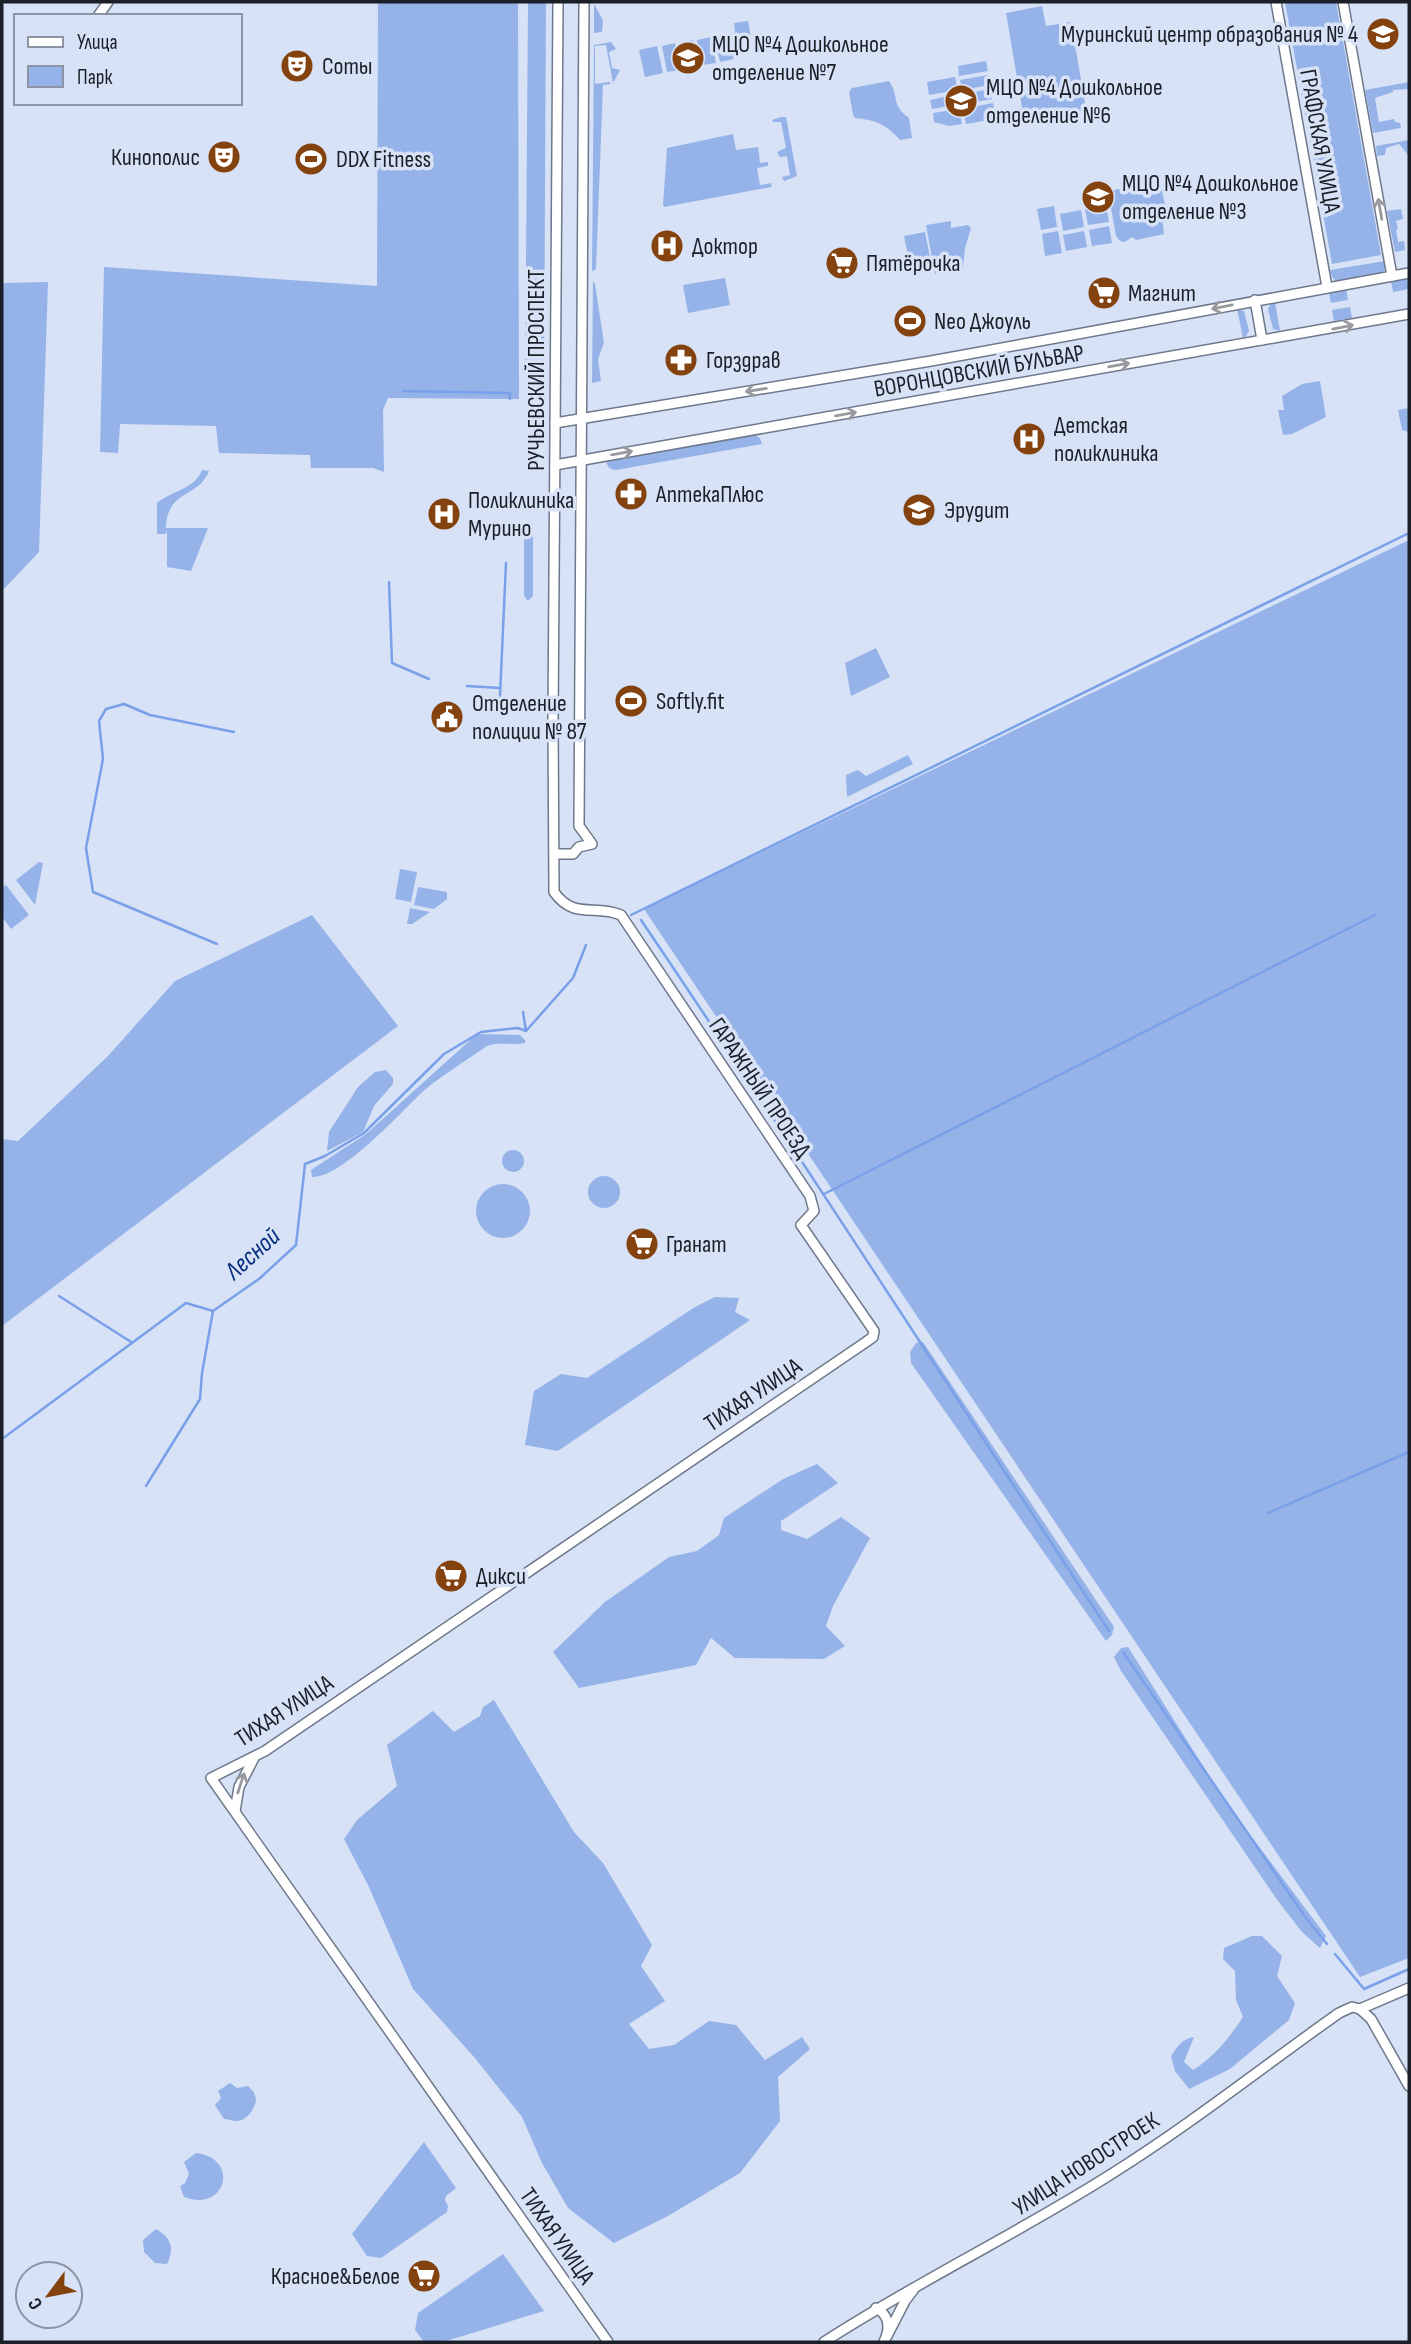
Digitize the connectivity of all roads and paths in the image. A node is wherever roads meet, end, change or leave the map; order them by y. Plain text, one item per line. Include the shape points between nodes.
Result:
1 (558, 2) edge
2 (584, 2) edge
3 (1276, 2) edge
4 (1343, 2) edge
5 (1409, 273) edge
6 (1392, 276) junction
7 (1327, 288) junction
8 (1255, 300) junction
9 (1409, 314) edge
10 (1262, 340) junction
11 (580, 419) junction
12 (555, 423) junction
13 (580, 461) junction
14 (555, 465) junction
15 (555, 854) junction
16 (563, 904) joint
17 (874, 1331) joint
18 (254, 1758) junction
19 (235, 1811) junction
20 (1409, 1988) edge
21 (1360, 2009) junction
22 (1409, 2086) edge
23 (917, 2285) junction
24 (876, 2308) junction
25 (886, 2339) edge
26 (608, 2342) edge
27 (824, 2342) edge

1 - 12 street, РУЧЬЕВСКИЙ ПРОСПЕКТ
2 - 11 street
3 - 7 street, ГРАФСКАЯ УЛИЦА
6 -> 4 street, ГРАФСКАЯ УЛИЦА
5 - 6 street, ВОРОНЦОВСКИЙ БУЛЬВАР
6 - 7 street, ВОРОНЦОВСКИЙ БУЛЬВАР
7 - 8 street, ВОРОНЦОВСКИЙ БУЛЬВАР
8 - 10 street
8 -> 11 street, ВОРОНЦОВСКИЙ БУЛЬВАР via 944,359
10 -> 9 street, ВОРОНЦОВСКИЙ БУЛЬВАР
13 -> 10 street, ВОРОНЦОВСКИЙ БУЛЬВАР
11 - 12 street, ВОРОНЦОВСКИЙ БУЛЬВАР
11 - 13 street
12 - 14 street, РУЧЬЕВСКИЙ ПРОСПЕКТ
13 - 14 street, ВОРОНЦОВСКИЙ БУЛЬВАР
13 - 15 street via 579,826 592,844 573,854
14 - 15 street, РУЧЬЕВСКИЙ ПРОСПЕКТ
15 - 16 street, РУЧЬЕВСКИЙ ПРОСПЕКТ via 554,892
16 - 17 street, ГАРАЖНЫЙ ПРОЕЗД via 621,915 810,1196 814,1211 801,1225
17 - 18 street, ТИХАЯ УЛИЦА via 866,1342
19 -> 18 street via 239,1787
18 - 19 street, ТИХАЯ УЛИЦА via 211,1778
19 - 26 street, ТИХАЯ УЛИЦА
20 - 21 street, УЛИЦА НОВОСТРОЕК
21 - 22 street via 1371,2019
21 - 23 street, УЛИЦА НОВОСТРОЕК via 1339,2012 1115,2172
23 - 24 street, УЛИЦА НОВОСТРОЕК
23 - 25 street
24 - 25 street via 887,2319
24 - 27 street, УЛИЦА НОВОСТРОЕК

